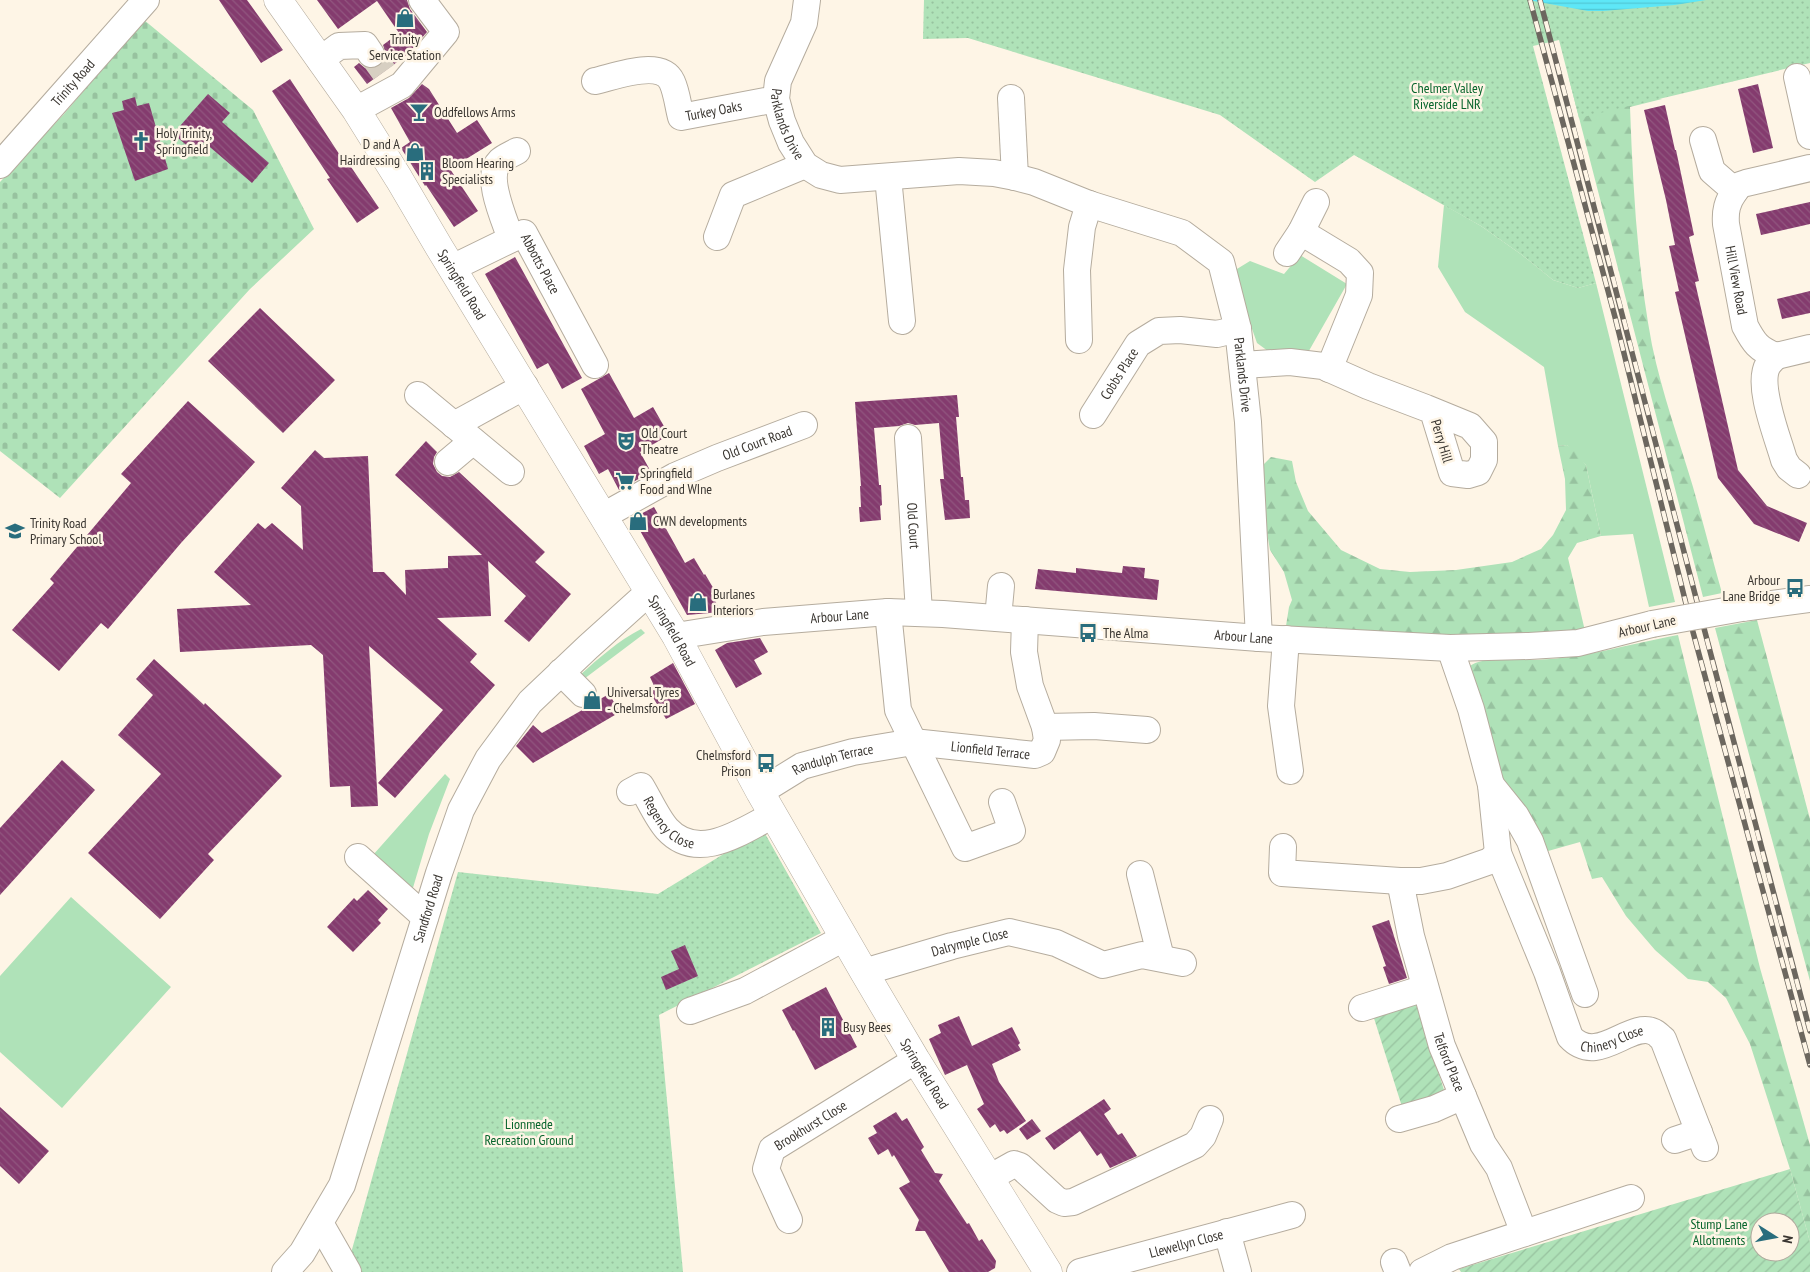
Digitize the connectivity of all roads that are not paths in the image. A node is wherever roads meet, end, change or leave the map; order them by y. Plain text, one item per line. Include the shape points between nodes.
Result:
1 (146, 0) edge
2 (278, 0) edge
3 (422, 0) edge
4 (807, 0) edge
5 (320, 60) junction
6 (1797, 76) dead end
7 (595, 81) dead end
8 (379, 97) junction
9 (1011, 98) dead end
10 (776, 99) junction
11 (356, 110) junction
12 (1810, 136) edge
13 (1703, 140) dead end
14 (517, 151) dead end
15 (0, 165) edge
16 (805, 165) junction
17 (1810, 168) edge
18 (888, 177) junction
19 (1015, 177) junction
20 (1735, 191) junction
21 (1316, 202) dead end
22 (1089, 204) junction
23 (717, 238) dead end
24 (511, 239) junction
25 (452, 268) junction
26 (902, 320) dead end
27 (1238, 329) junction
28 (1079, 340) dead end
29 (1810, 348) edge
30 (1776, 356) junction
31 (595, 365) dead end
32 (1242, 365) junction
33 (1329, 369) junction
34 (524, 386) junction
35 (418, 395) dead end
36 (1433, 411) dead end
37 (1093, 415) dead end
38 (804, 425) dead end
39 (464, 433) junction
40 (908, 438) dead end
41 (448, 462) dead end
42 (511, 472) dead end
43 (1798, 475) dead end
44 (603, 516) junction
45 (1001, 586) dead end
46 (649, 592) junction
47 (1810, 599) edge
48 (888, 612) junction
49 (919, 612) junction
50 (998, 618) junction
51 (1025, 620) junction
52 (676, 636) junction
53 (1259, 638) junction
54 (1286, 639) junction
55 (1450, 648) junction
56 (561, 672) junction
57 (584, 694) dead end
58 (1045, 727) junction
59 (1146, 730) dead end
60 (913, 742) junction
61 (1290, 771) dead end
62 (1491, 785) junction
63 (630, 792) dead end
64 (1002, 802) dead end
65 (766, 804) junction
66 (1283, 847) dead end
67 (1498, 853) junction
68 (358, 857) dead end
69 (1140, 874) dead end
70 (1400, 881) junction
71 (1555, 909) junction
72 (425, 917) junction
73 (1525, 921) junction
74 (844, 938) junction
75 (864, 972) junction
76 (1425, 988) junction
77 (1586, 994) dead end
78 (1362, 1008) dead end
79 (690, 1011) dead end
80 (916, 1060) junction
81 (1463, 1096) junction
82 (1210, 1119) dead end
83 (1399, 1119) dead end
84 (1675, 1140) dead end
85 (989, 1178) junction
86 (1631, 1198) dead end
87 (1292, 1215) dead end
88 (789, 1220) dead end
89 (320, 1222) junction
90 (1227, 1232) junction
91 (1524, 1233) junction
92 (285, 1272) edge
93 (348, 1272) edge
94 (1048, 1272) edge
95 (1080, 1272) edge
96 (1238, 1272) edge
97 (1422, 1272) edge

1 - 15 street, Trinity Road
2 - 5 main road, Springfield Road
3 - 8 street via 446,32 402,85
4 - 10 street, Parklands Drive via 804,23 778,81
5 - 8 street via 339,46 365,45 378,63
5 - 11 main road, Springfield Road
6 - 12 street
7 - 10 street, Turkey Oaks via 646,69 660,71 672,81 681,117
8 - 11 street
9 - 19 street
10 - 16 street, Parklands Drive via 791,144
11 - 25 main road, Springfield Road
13 - 20 street via 1712,171
14 - 24 street via 499,162 494,174 494,189
16 - 18 street, Parklands Drive via 821,175 840,180
16 - 23 street via 733,195
17 - 20 street via 1746,183
18 - 19 street, Parklands Drive via 959,171
18 - 26 street
19 - 22 street, Parklands Drive
20 - 30 street, Hill View Road via 1725,211 1745,326 1762,350
21 - 33 street via 1294,242 1349,261 1360,273 1360,295
22 - 27 street, Parklands Drive via 1182,233 1221,262
22 - 28 street via 1082,227 1077,270
24 - 25 street, Abbotts Place
24 - 31 street, Abbotts Place via 524,233
25 - 34 main road, Springfield Road
27 - 32 street, Parklands Drive
27 - 37 street, Cobbs Place via 1217,334 1180,326 1159,332 1138,344
29 - 30 street
30 - 43 street via 1767,366 1764,391 1784,460
32 - 33 street, Perry Hill via 1290,362
32 - 53 street, Parklands Drive via 1248,422 1242,511
33 - 36 street, Perry Hill
34 - 39 street
34 - 44 main road, Springfield Road
35 - 39 street
38 - 44 street, Old Court Road via 675,476
39 - 41 street
39 - 42 street
40 - 49 street, Old Court
44 - 46 main road, Springfield Road
45 - 50 street
46 - 52 main road, Springfield Road
46 - 56 street, Sandford Road
47 - 55 street, Arbour Lane, bridge via 1652,624 1578,643
48 - 49 street, Arbour Lane
48 - 52 street, Arbour Lane via 763,622
48 - 60 street via 898,710
49 - 50 street, Arbour Lane
50 - 51 street, Arbour Lane
51 - 53 street, Arbour Lane
51 - 58 street, Lionfield Terrace via 1024,652 1028,677
52 - 65 main road, Springfield Road
53 - 54 street, Arbour Lane
54 - 55 street, Arbour Lane
54 - 61 street via 1281,706
55 - 62 street via 1471,709
56 - 57 street
56 - 72 street, Sandford Road via 530,702 488,759 462,810
58 - 59 street
58 - 60 street, Lionfield Terrace via 1046,746 1035,755
60 - 64 street via 965,848 1012,830
60 - 65 street, Randulph Terrace via 853,752 802,766
62 - 67 street
62 - 71 street via 1516,816 1530,841
63 - 65 street, Regency Close via 641,786 668,830 685,841 703,845 729,838
65 - 74 main road, Springfield Road
66 - 70 street via 1282,874
67 - 70 street via 1490,861 1447,876
67 - 73 street, Chinery Close
68 - 72 street
69 - 75 street, Dalrymple Close via 1148,910 1172,961 1142,955 1103,965 1056,943 1009,932
70 - 76 street, Telford Place
71 - 73 street
71 - 77 street
72 - 89 street, Sandford Road via 342,1185
73 - 84 street, Chinery Close via 1570,1037 1578,1045 1589,1048 1641,1030 1654,1031 1663,1039 1702,1140
74 - 75 main road, Springfield Road
74 - 79 street via 745,991
75 - 80 main road, Springfield Road
76 - 78 street
76 - 81 street, Telford Place via 1442,1046
80 - 85 main road, Springfield Road
80 - 88 street, Brookhurst Close via 772,1148 766,1169
81 - 83 street
81 - 91 street, Telford Place via 1483,1144 1499,1168
82 - 85 street via 1195,1145 1073,1202 1057,1200 1014,1164
85 - 94 main road, Springfield Road
86 - 91 street
87 - 90 street, Llewellyn Close
89 - 92 street, Sandford Road via 302,1253
89 - 93 street
90 - 95 street, Llewellyn Close
90 - 96 street
91 - 97 street via 1452,1257

